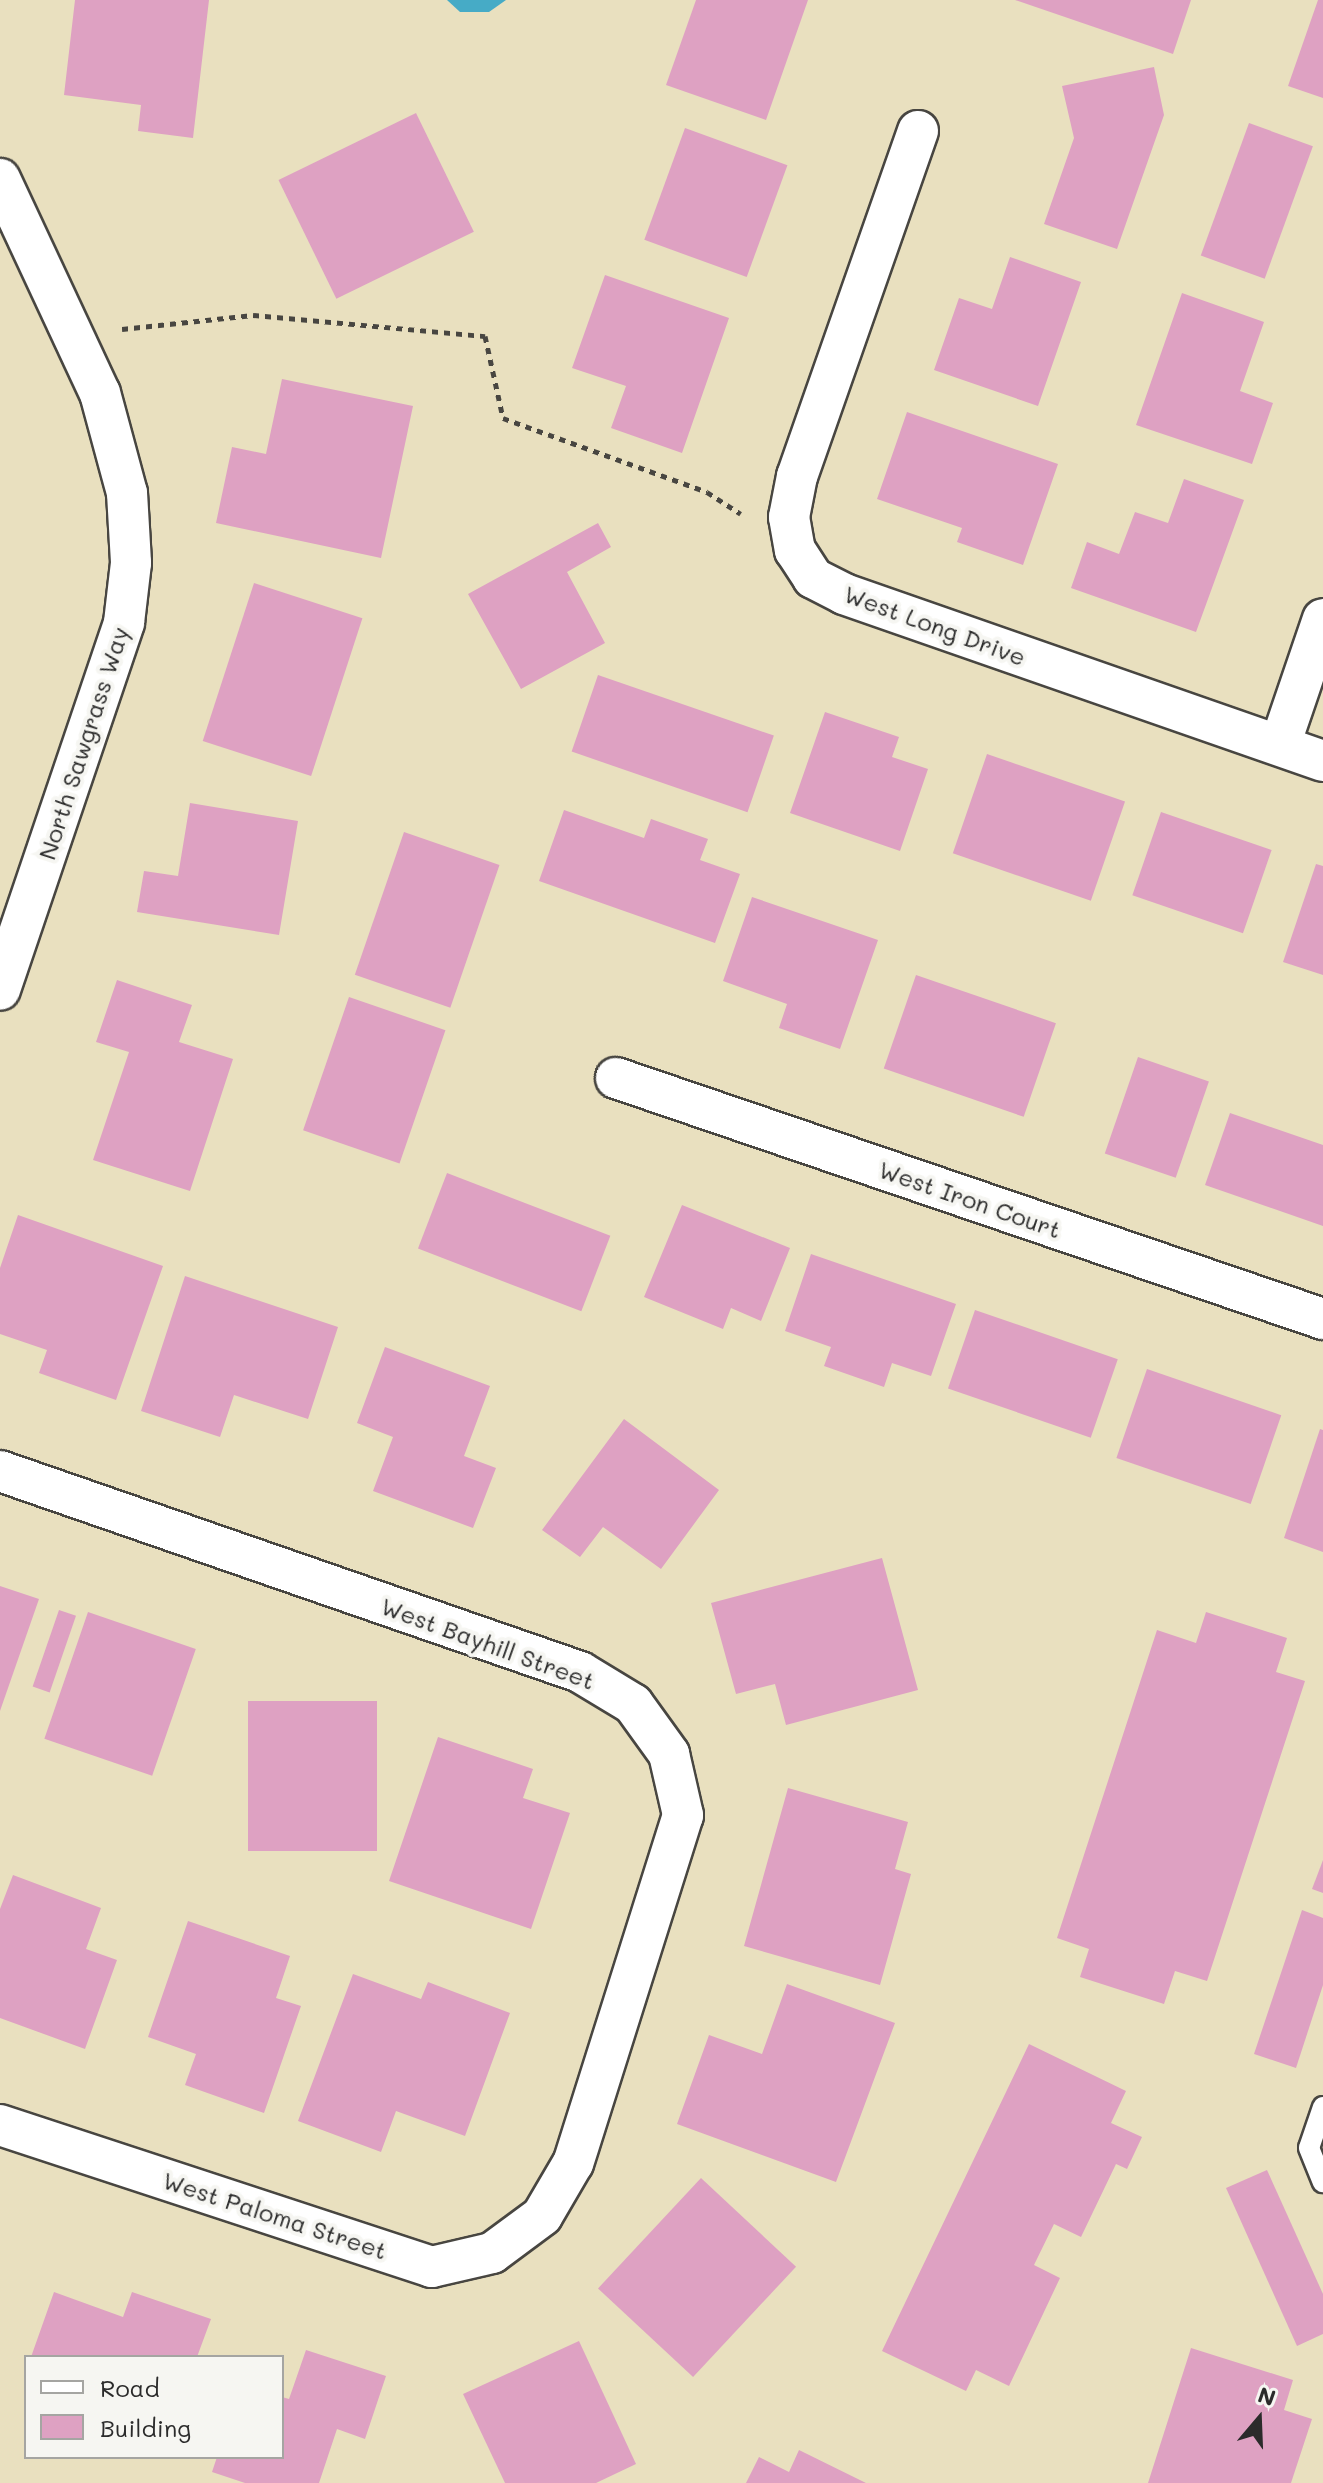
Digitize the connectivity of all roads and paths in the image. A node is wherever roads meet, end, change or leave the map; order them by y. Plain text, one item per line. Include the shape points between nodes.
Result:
1 (918, 131) dead end
2 (0, 179) edge
3 (73, 335) junction
4 (707, 492) dead end
5 (1323, 619) edge
6 (1280, 745) junction
7 (1323, 761) edge
8 (0, 990) edge
9 (616, 1078) dead end
10 (1323, 1319) edge
11 (0, 1471) edge
12 (1323, 2107) edge
13 (0, 2125) edge
14 (1323, 2182) edge
15 (542, 2216) joint

1 - 6 street, West Long Drive via 797,476 789,517 795,550 813,578 844,594
2 - 3 street, North Sawgrass Way
3 - 4 path via 253,315 485,336 503,418
3 - 8 street, North Sawgrass Way via 100,393 127,493 130,578 124,623
5 - 6 street
6 - 7 street, West Long Drive
9 - 10 street, West Iron Court
11 - 15 street, West Bayhill Street via 580,1672 633,1704 669,1754 683,1815 573,2163
12 - 14 lane via 1309,2148
13 - 15 street, West Paloma Street via 432,2267 492,2253

